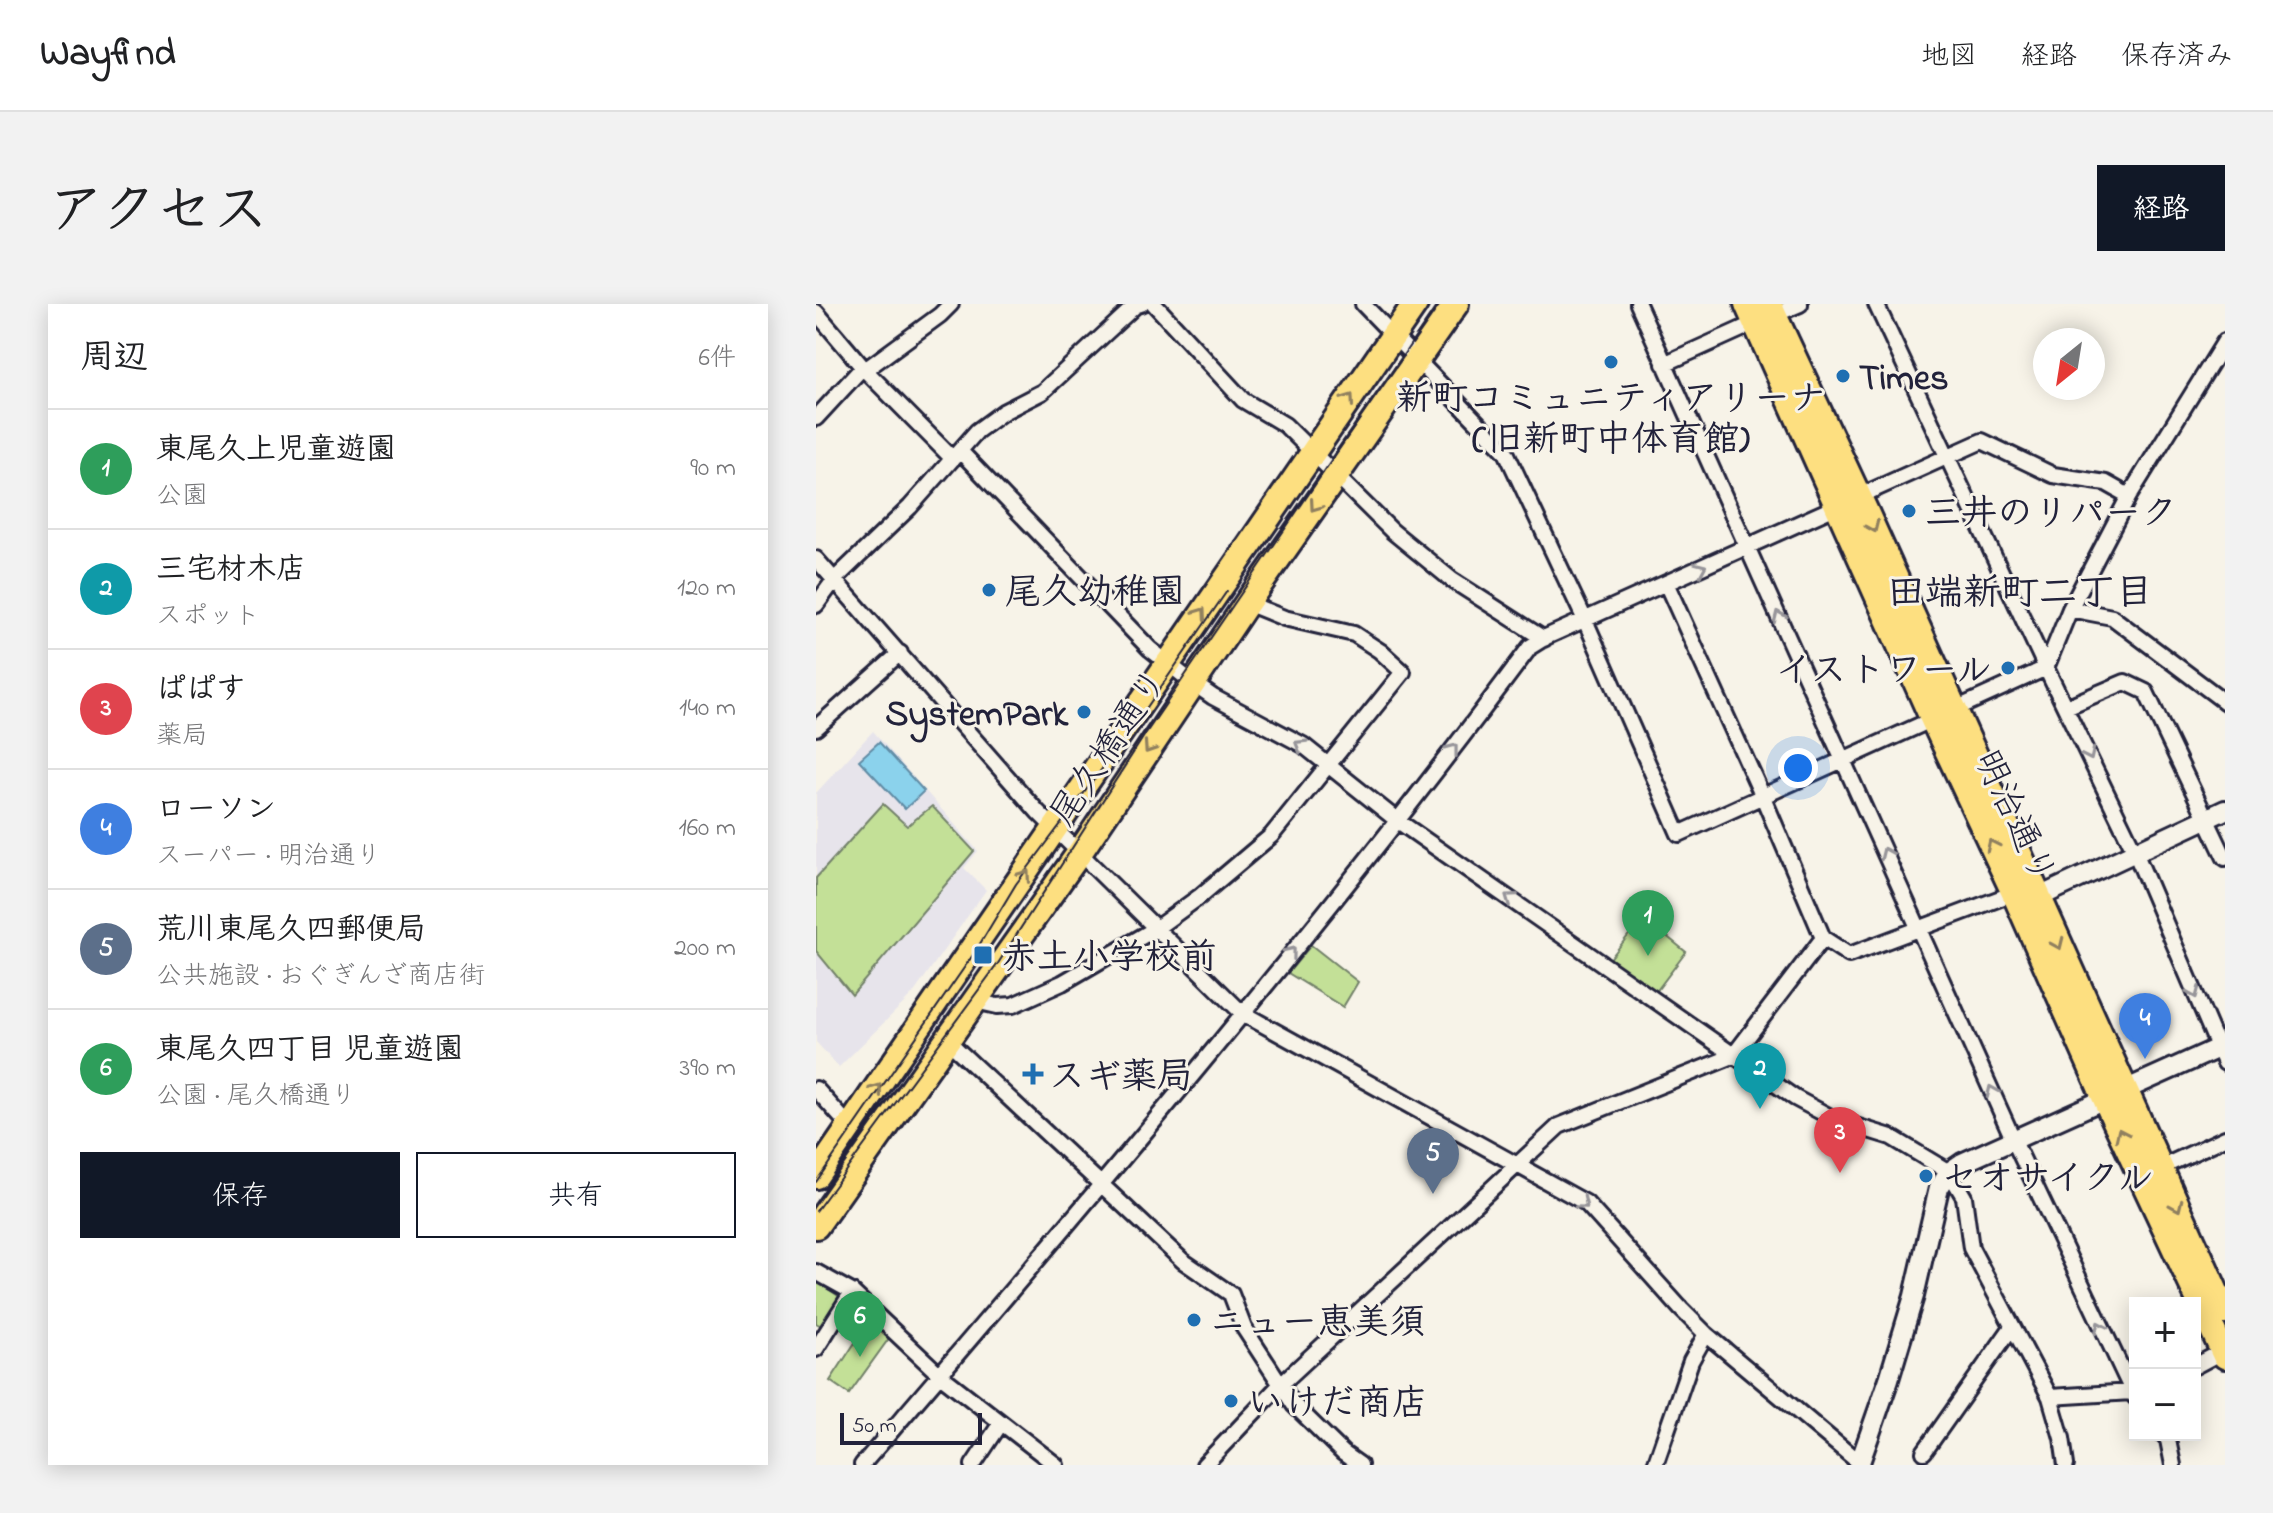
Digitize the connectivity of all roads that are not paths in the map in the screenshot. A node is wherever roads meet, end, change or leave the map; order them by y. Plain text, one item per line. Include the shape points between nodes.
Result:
1 (951, 304) edge
2 (1138, 304) edge
3 (1154, 304) edge
4 (1363, 304) edge
5 (1415, 304) edge
6 (1456, 304) edge
7 (1638, 304) edge
8 (1800, 304) edge
9 (1876, 304) edge
10 (1761, 311) edge
11 (816, 312) edge
12 (1394, 335) junction
13 (2225, 341) edge
14 (1417, 359) junction
15 (1664, 364) junction
16 (864, 369) junction
17 (816, 418) edge
18 (1312, 453) junction
19 (956, 455) junction
20 (1949, 457) junction
21 (1336, 476) junction
22 (2129, 496) junction
23 (1849, 502) junction
24 (1748, 547) junction
25 (816, 559) edge
26 (835, 579) junction
27 (1666, 583) junction
28 (1247, 603) junction
29 (816, 605) edge
30 (2070, 609) junction
31 (1585, 620) junction
32 (1544, 639) junction
33 (900, 653) junction
34 (1167, 661) junction
35 (2046, 668) junction
36 (1193, 683) junction
37 (2225, 702) edge
38 (2066, 707) junction
39 (1944, 716) junction
40 (816, 728) edge
41 (1844, 761) junction
42 (1329, 765) junction
43 (1763, 797) junction
44 (2225, 810) edge
45 (2207, 819) junction
46 (1398, 821) junction
47 (1056, 830) junction
48 (1080, 852) junction
49 (2135, 852) junction
50 (2225, 858) edge
51 (2026, 895) junction
52 (1155, 929) junction
53 (1920, 929) junction
54 (1823, 938) junction
55 (975, 1001) junction
56 (1242, 1013) junction
57 (948, 1041) junction
58 (2223, 1052) edge
59 (1733, 1056) junction
60 (816, 1089) edge
61 (2115, 1095) junction
62 (850, 1127) junction
63 (2225, 1138) edge
64 (2014, 1141) junction
65 (1515, 1166) junction
66 (2160, 1168) junction
67 (1949, 1172) junction
68 (816, 1176) edge
69 (1101, 1184) junction
70 (816, 1226) edge
71 (816, 1272) edge
72 (852, 1292) junction
73 (2225, 1312) edge
74 (2012, 1327) junction
75 (1706, 1334) junction
76 (816, 1349) edge
77 (2224, 1354) edge
78 (2201, 1364) edge
79 (940, 1375) junction
80 (1280, 1385) junction
81 (2129, 1385) edge
82 (2129, 1394) edge
83 (2050, 1397) junction
84 (1001, 1423) junction
85 (2168, 1441) edge
86 (1924, 1452) dead end
87 (1860, 1464) edge
88 (862, 1465) edge
89 (973, 1465) edge
90 (1056, 1465) edge
91 (1204, 1465) edge
92 (1360, 1465) edge
93 (1655, 1465) edge
94 (2066, 1465) edge
95 (2173, 1465) edge

1 - 16 street
2 - 19 street via 1042,392 977,431
3 - 18 street via 1243,400 1285,425
4 - 12 street
5 - 12 main road, 尾久橋通り
6 - 14 main road, 尾久橋通り
7 - 15 street
8 - 10 street
9 - 20 street
10 - 15 street
10 - 23 main road, 明治通り
11 - 16 street
12 - 14 street
18 -> 12 main road, 尾久橋通り
13 - 22 street
14 - 21 main road, 尾久橋通り
14 - 31 street via 1506,452
15 - 24 street
16 - 17 street
16 - 19 street
18 - 21 street
34 -> 18 main road, 尾久橋通り
19 - 26 street
19 - 34 street
20 - 22 street via 1982,441 2053,475 2106,483
20 - 23 street
20 - 35 street
21 -> 28 main road, 尾久橋通り
21 - 32 street via 1452,580
22 - 30 street
23 - 24 street
23 - 39 main road, 明治通り
27 -> 24 street
41 -> 24 street
25 - 26 street
26 - 29 street
26 - 33 street
27 - 31 street
27 - 43 street
28 - 36 main road, 尾久橋通り
28 - 42 street via 1284,618 1354,634 1403,672
30 - 35 street
30 - 37 street via 2112,617
31 - 32 street
31 - 43 street via 1679,834
46 -> 32 street via 1530,647
33 - 40 street
33 - 47 street
34 - 36 street
34 - 47 main road, 尾久橋通り
35 - 38 street
35 - 39 street
42 -> 36 street
36 -> 48 main road, 尾久橋通り
38 - 45 street via 2125,682 2146,692
38 -> 49 street
39 - 41 street
39 - 51 main road, 明治通り
41 - 43 street
53 -> 41 street
42 - 46 street
42 - 52 street via 1271,836
43 - 54 street
44 - 45 street
45 - 49 street
45 - 50 street
56 -> 46 street
59 -> 46 street
47 - 48 street
62 -> 47 main road, 尾久橋通り
48 - 52 street
48 - 55 main road, 尾久橋通り
49 - 51 street
49 -> 58 street
51 - 53 street
51 - 61 main road, 明治通り
52 - 55 street via 1013,1005
52 - 56 street
53 - 54 street via 1849,955
64 -> 53 street
54 - 59 street
55 - 57 main road, 尾久橋通り
56 - 65 street
56 - 69 street
57 - 69 street
57 - 70 main road, 尾久橋通り
58 - 61 street
59 - 65 street via 1559,1126
59 - 67 street via 1795,1098 1836,1120 1891,1137
60 - 62 street
61 - 64 street
61 - 66 main road, 明治通り
77 -> 61 main road, 明治通り
62 - 68 main road, 尾久橋通り
63 - 66 street
64 - 67 street
81 -> 64 street
65 -> 75 street via 1586,1203
65 - 80 street
66 -> 73 main road, 明治通り
67 - 74 street via 1964,1197 1971,1248
67 - 87 street via 1939,1188 1914,1296
69 - 79 street
69 - 80 street via 1183,1261 1231,1294 1244,1328
71 - 72 street
72 - 76 street
72 - 79 street
74 - 83 street
74 - 86 street
75 - 87 street
75 - 93 street via 1691,1361
77 - 78 street
79 - 84 street
79 - 88 street
80 - 91 street
80 - 92 street via 1294,1405
82 - 83 street
83 - 94 street
84 - 89 street
84 - 90 street
85 - 95 street

